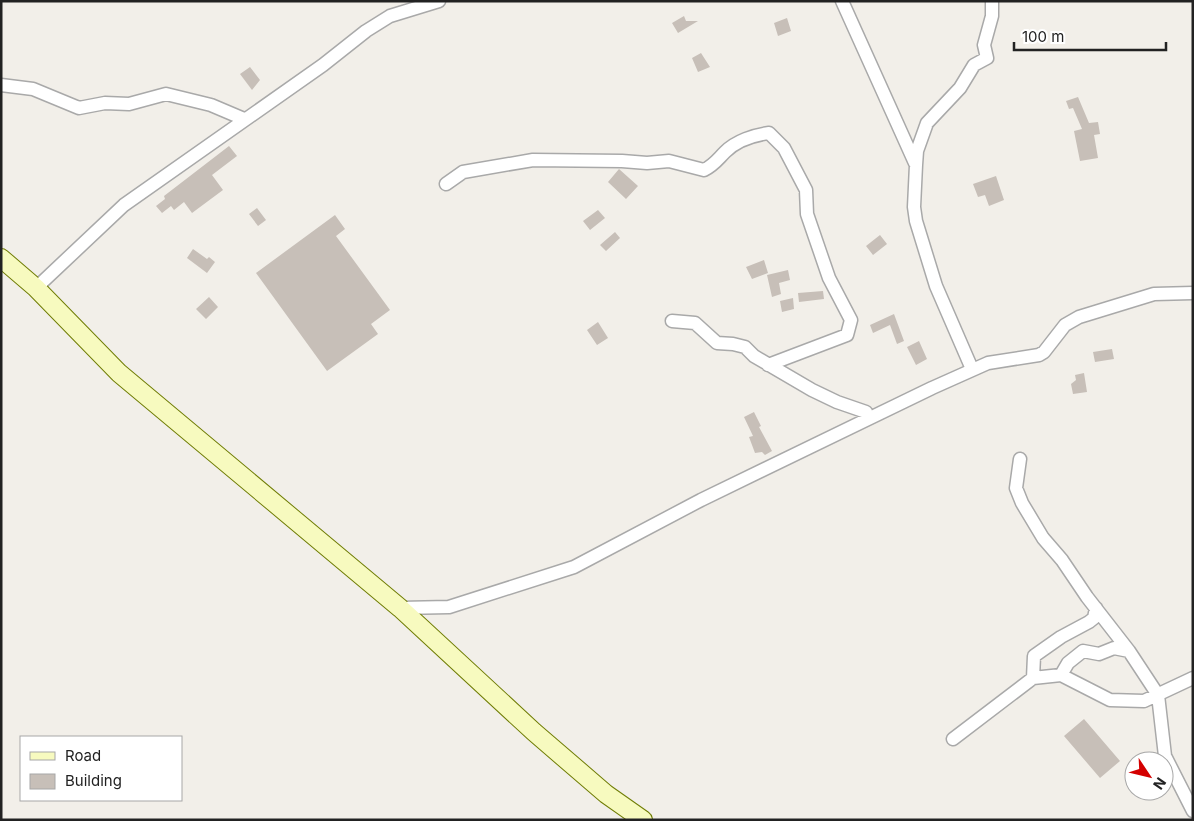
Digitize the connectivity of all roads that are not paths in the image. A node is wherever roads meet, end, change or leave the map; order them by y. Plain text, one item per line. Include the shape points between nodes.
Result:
1 (439, 1) edge
2 (842, 1) edge
3 (992, 1) edge
4 (1, 85) edge
5 (244, 118) junction
6 (916, 165) junction
7 (446, 184) dead end
8 (1, 258) edge
9 (36, 288) junction
10 (1193, 293) edge
11 (672, 321) dead end
12 (768, 364) junction
13 (972, 370) junction
14 (866, 412) dead end
15 (1020, 460) dead end
16 (400, 608) junction
17 (1096, 608) junction
18 (1129, 650) junction
19 (1060, 675) junction
20 (1033, 678) junction
21 (1193, 678) edge
22 (1158, 695) junction
23 (953, 739) dead end
24 (1193, 811) edge
25 (643, 820) edge

1 - 5 street via 381,21
2 - 6 street
3 - 6 street via 992,16 984,45 987,58 974,65 954,94 927,123 917,151
4 - 5 street via 33,89 78,108 105,103 129,104 166,94 211,105
5 - 9 street via 124,206
6 - 13 street via 916,221 936,286
7 - 12 street via 463,172 533,160 647,164 669,161 704,170 716,164 734,144 769,133 784,148 806,190 807,214 829,278 851,320 847,335
8 - 9 street
9 - 16 street via 119,373
10 - 13 street via 1154,294 1078,317 1065,325 1039,355 1003,359
11 - 12 street via 695,323 717,343 745,347
12 - 14 street via 828,398
13 - 16 street via 701,500 574,568 449,607
15 - 17 street via 1016,488 1022,504
16 - 25 street via 534,732 606,794
17 - 18 street
17 - 20 street via 1094,618 1089,622 1034,656
18 - 19 street via 1114,648 1099,654 1083,651 1068,663
18 - 22 street
19 - 20 street
19 - 22 street via 1110,700 1144,702
20 - 23 street
21 - 22 street
22 - 24 street via 1165,756

